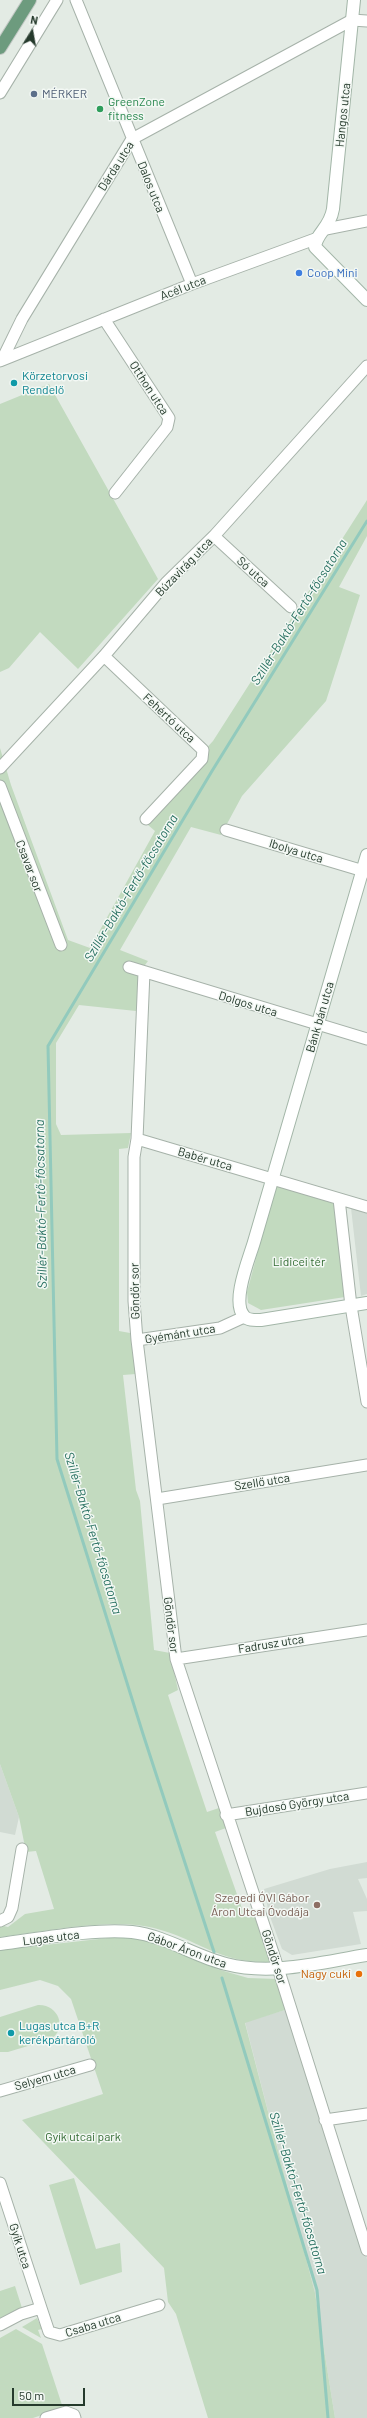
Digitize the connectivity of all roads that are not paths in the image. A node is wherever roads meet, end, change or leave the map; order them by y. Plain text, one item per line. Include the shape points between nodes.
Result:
1 (30, 0) edge
2 (57, 0) edge
3 (76, 0) edge
4 (354, 0) edge
5 (352, 20) junction
6 (367, 21) edge
7 (0, 48) edge
8 (0, 93) edge
9 (132, 139) junction
10 (367, 221) edge
11 (326, 229) junction
12 (316, 239) junction
13 (192, 284) junction
14 (367, 300) edge
15 (104, 319) junction
16 (1, 359) edge
17 (367, 366) edge
18 (115, 493) dead end
19 (214, 536) junction
20 (291, 607) dead end
21 (104, 656) junction
22 (0, 768) edge
23 (0, 786) edge
24 (146, 819) dead end
25 (226, 830) dead end
26 (367, 855) edge
27 (365, 871) edge
28 (61, 945) dead end
29 (129, 967) dead end
30 (144, 972) junction
31 (318, 1025) junction
32 (367, 1039) edge
33 (137, 1139) junction
34 (273, 1178) junction
35 (338, 1199) junction
36 (367, 1207) edge
37 (367, 1303) edge
38 (351, 1306) junction
39 (244, 1317) junction
40 (137, 1340) junction
41 (367, 1402) edge
42 (367, 1465) edge
43 (157, 1499) junction
44 (367, 1630) edge
45 (176, 1659) junction
46 (367, 1794) edge
47 (226, 1815) junction
48 (22, 1849) dead end
49 (0, 1921) edge
50 (102, 1932) joint
51 (0, 1944) edge
52 (367, 1955) edge
53 (278, 1968) junction
54 (90, 2065) dead end
55 (0, 2091) edge
56 (367, 2114) edge
57 (325, 2120) junction
58 (0, 2183) edge
59 (367, 2250) edge
60 (159, 2305) dead end
61 (41, 2308) junction
62 (0, 2326) edge
63 (46, 2418) edge
64 (76, 2418) edge

1 - 7 main road
2 - 8 street
3 - 9 street, Dalos utca
4 - 5 street, Hangos utca
5 - 6 street
5 - 9 street, Dárda utca
5 - 11 street, Hangos utca via 334,209 332,220
9 - 13 street, Dalos utca
9 - 16 street, Dárda utca via 22,319
10 - 11 street
11 - 12 street
12 - 13 street, Acél utca via 295,244
12 - 14 street via 315,247 320,254
13 - 15 street, Acél utca
15 - 16 street, Acél utca
15 - 18 street, Otthon utca via 168,418 167,427
17 - 19 street, Búzavirág utca
19 - 20 street, Só utca
19 - 21 street, Búzavirág utca via 166,583
21 - 22 street, Búzavirág utca
21 - 24 street, Fehértó utca via 204,750 202,759
23 - 28 street, Csavar sor
25 - 27 street, Ibolya utca
26 - 27 street, Bánk bán utca
27 - 31 street, Bánk bán utca
29 - 30 street, Dolgos utca
30 - 31 street, Dolgos utca
30 - 33 street, Göndör sor
31 - 32 street, Dolgos utca
31 - 34 street, Bánk bán utca
33 - 34 street, Babér utca
33 - 40 street, Göndör sor via 134,1157 134,1301
34 - 35 street
34 - 39 street via 240,1293 239,1307
35 - 36 street
35 - 38 street
37 - 38 street
38 - 39 street via 261,1320
38 - 41 street
39 - 40 street, Gyémánt utca via 220,1328
40 - 43 street, Göndör sor
42 - 43 street, Szellő utca
43 - 45 street, Göndör sor
44 - 45 street, Fadrusz utca
45 - 47 street, Göndör sor
46 - 47 street, Bujdosó György utca
47 - 53 street, Göndör sor
48 - 49 street via 12,1908 8,1917
50 - 51 street, Lugas utca
50 - 53 street, Gábor Áron utca via 147,1934 235,1967
52 - 53 street, Gábor Áron utca
53 - 57 street, Göndör sor
54 - 55 street, Selyem utca
56 - 57 street
57 - 59 street, Göndör sor
58 - 61 street, Gyík utca
60 - 61 street, Csaba utca via 60,2335 49,2332
61 - 62 street via 21,2314
63 - 64 street via 66,2412

